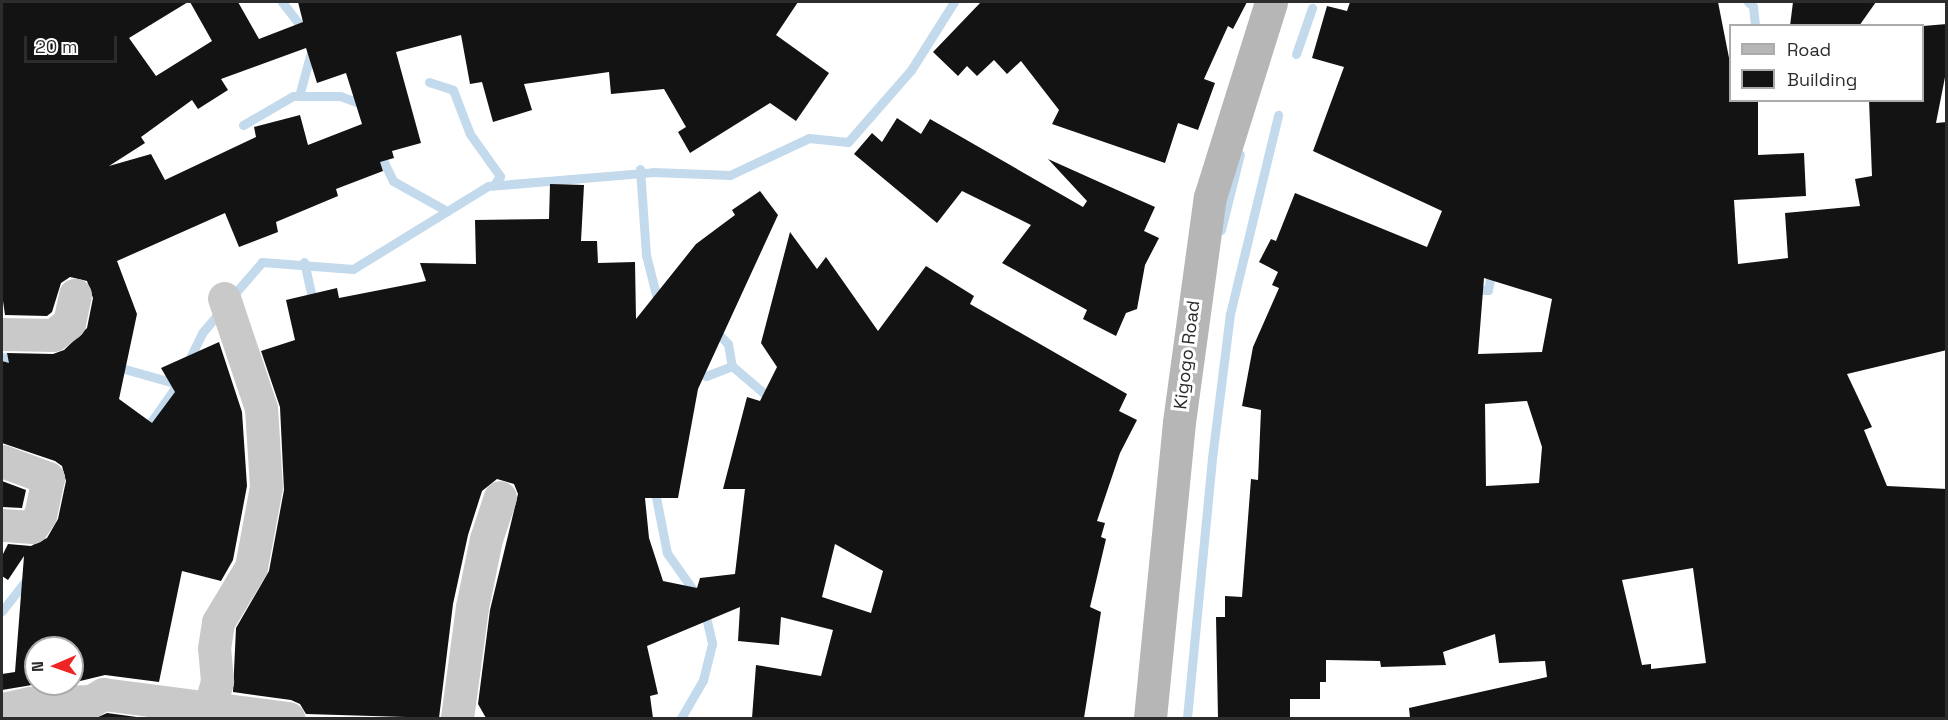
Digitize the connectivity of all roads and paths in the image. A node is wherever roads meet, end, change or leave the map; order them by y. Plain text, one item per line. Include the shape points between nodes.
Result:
1 (1271, 2) edge
2 (75, 295) dead end
3 (224, 298) dead end
4 (2, 334) edge
5 (2, 461) edge
6 (500, 497) dead end
7 (2, 525) edge
8 (2, 709) edge
9 (201, 710) edge
10 (288, 718) edge
11 (457, 718) edge
12 (1150, 718) edge

1 - 12 main road, Kigogo Road via 1210,197 1179,422
2 - 4 street via 69,323 53,335
3 - 9 street via 261,408 266,487 251,567 218,622 214,648 216,692
5 - 7 street via 48,478 40,515 32,527
6 - 11 street via 486,539 472,607
8 - 9 street via 31,703 92,701 103,694
9 - 10 street

